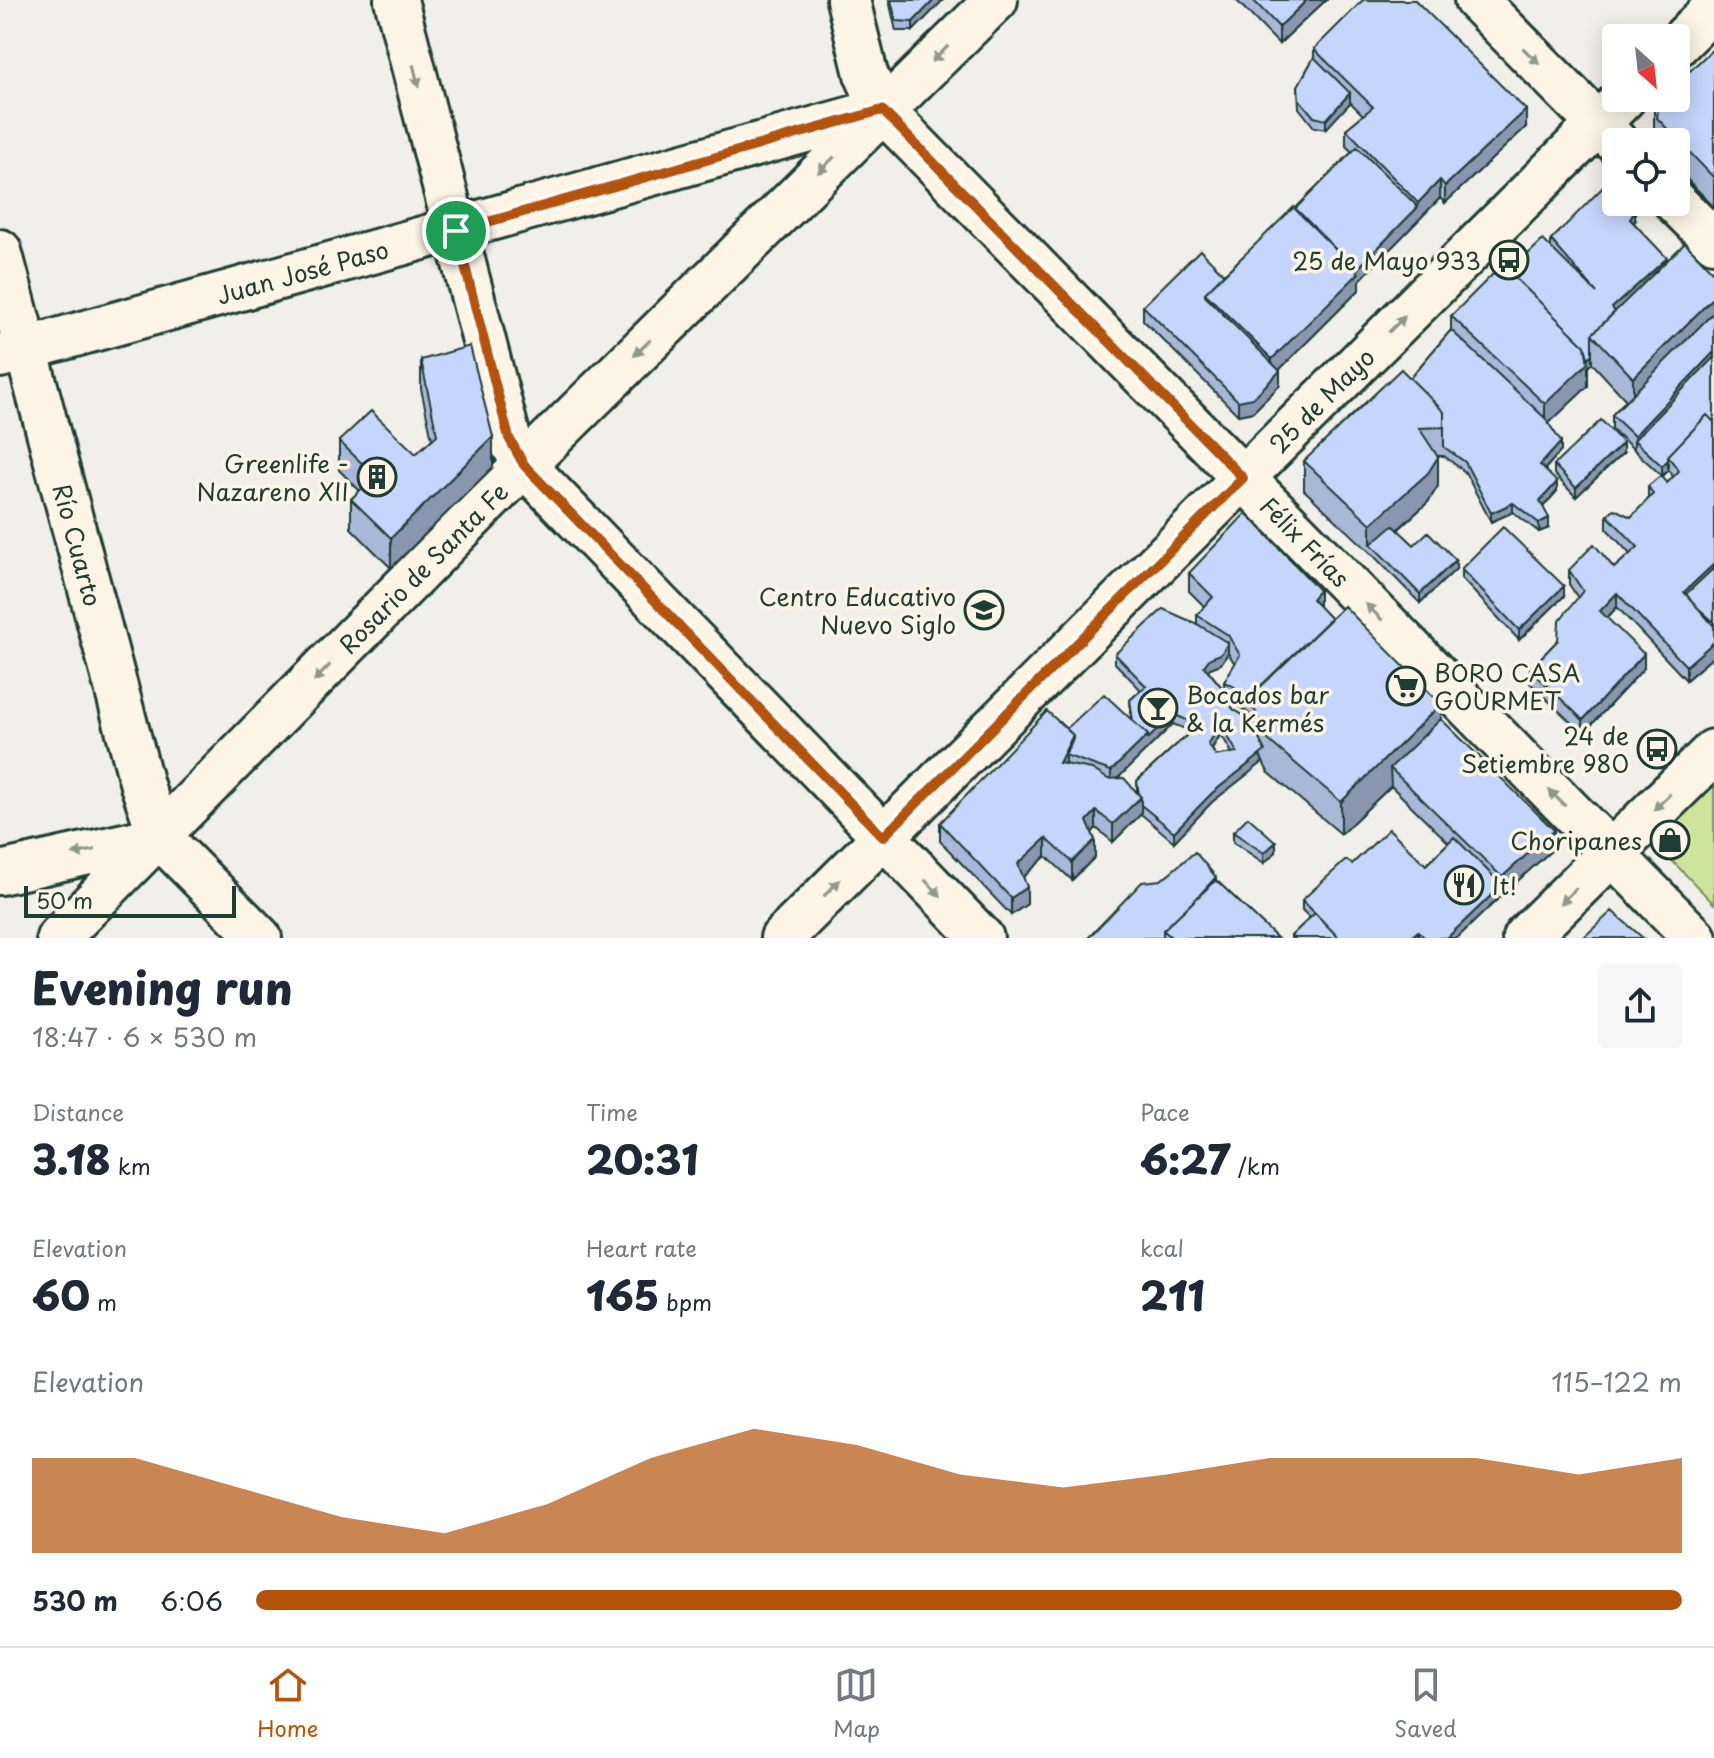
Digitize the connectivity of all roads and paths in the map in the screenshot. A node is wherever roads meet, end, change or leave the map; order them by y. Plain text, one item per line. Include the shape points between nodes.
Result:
1 (396, 0) edge
2 (848, 0) edge
3 (996, 0) edge
4 (1476, 0) edge
5 (1714, 8) edge
6 (1690, 32) edge
7 (882, 110) junction
8 (1613, 121) edge
9 (1689, 216) edge
10 (456, 231) junction
11 (1714, 241) edge
12 (0, 251) edge
13 (13, 352) edge
14 (524, 465) junction
15 (1243, 478) junction
16 (1714, 752) edge
17 (160, 837) junction
18 (883, 837) junction
19 (1611, 853) junction
20 (0, 873) edge
21 (58, 938) edge
22 (260, 938) edge
23 (782, 938) edge
24 (982, 938) edge
25 (1525, 938) edge
26 (1695, 938) edge

1 -> 10 street
2 - 7 street via 866,74
3 -> 7 street, Rosario de Santa Fe
4 -> 8 street
5 - 6 street
7 - 10 street, Juan José Paso
7 -> 14 street, Rosario de Santa Fe
7 - 15 street, Félix Frías
15 -> 8 street, 25 de Mayo
9 - 11 street
10 - 13 street, Juan José Paso
10 - 14 street via 509,438
12 - 13 street, Río Cuarto
13 - 17 street, Río Cuarto
14 -> 17 street, Rosario de Santa Fe
14 - 18 street
15 - 18 street, 25 de Mayo
19 -> 15 street, Félix Frías
16 -> 19 main road
17 -> 20 street
17 - 21 street, Rosario de Santa Fe
17 - 22 street
23 -> 18 street, 25 de Mayo
18 -> 24 street
19 -> 25 main road
19 - 26 street, Félix Frías

